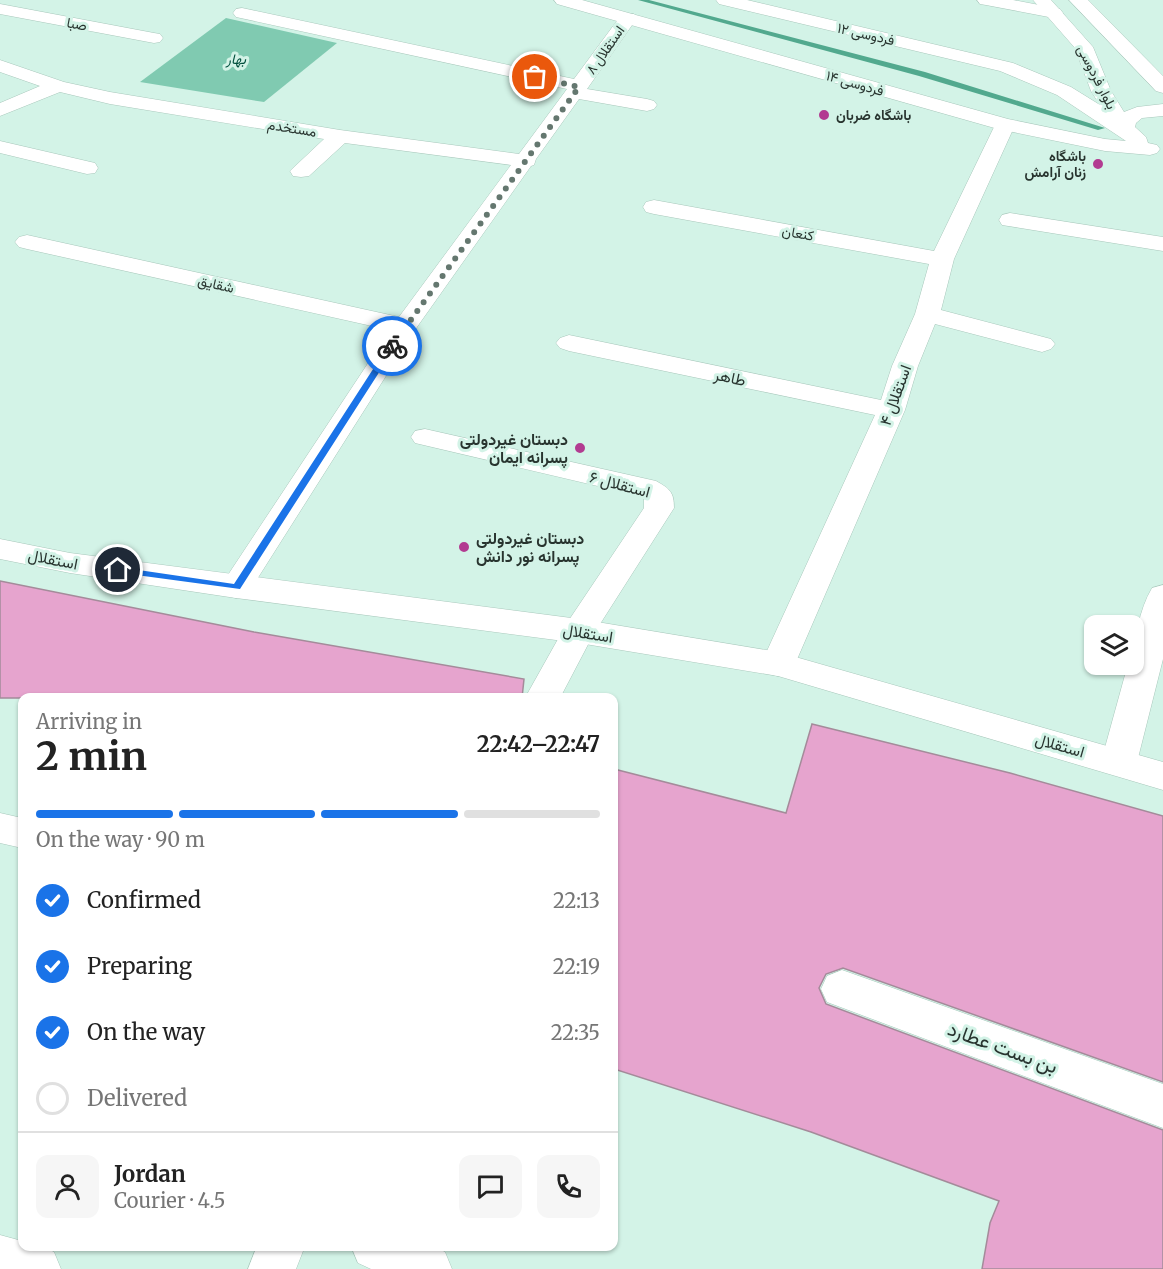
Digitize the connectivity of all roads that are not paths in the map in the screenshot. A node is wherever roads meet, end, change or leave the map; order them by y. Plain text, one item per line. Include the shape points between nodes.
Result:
1 (563, 0) edge
2 (725, 0) edge
3 (986, 0) edge
4 (1078, 0) edge
5 (1047, 7) edge
6 (0, 9) edge
7 (243, 13) dead end
8 (628, 18) junction
9 (154, 38) dead end
10 (1084, 47) junction
11 (0, 66) edge
12 (1006, 67) junction
13 (58, 86) junction
14 (1163, 87) edge
15 (577, 90) junction
16 (647, 105) dead end
17 (0, 110) edge
18 (1163, 110) edge
19 (1005, 125) junction
20 (1125, 129) junction
21 (340, 136) junction
22 (0, 147) edge
23 (1156, 153) edge
24 (527, 161) junction
25 (87, 168) dead end
26 (301, 171) dead end
27 (654, 207) dead end
28 (1010, 220) dead end
29 (27, 242) dead end
30 (1163, 244) edge
31 (942, 259) junction
32 (927, 314) junction
33 (405, 326) junction
34 (569, 343) dead end
35 (1042, 344) dead end
36 (891, 411) junction
37 (425, 437) dead end
38 (0, 549) edge
39 (236, 587) junction
40 (1163, 596) edge
41 (579, 631) junction
42 (778, 664) junction
43 (545, 693) edge
44 (1119, 762) junction
45 (1163, 776) edge
46 (0, 828) edge
47 (18, 832) edge
48 (842, 989) dead end
49 (1163, 1106) edge
50 (280, 1251) edge
51 (387, 1251) edge
52 (0, 1259) edge
53 (37, 1269) edge
54 (272, 1269) edge
55 (428, 1269) edge

1 - 8 street, فردوسی ۱۴
2 - 12 street, فردوسی ۱۲
3 - 5 street
4 - 14 street, بلوار فردوسی
5 - 10 street, بلوار فردوسی
6 - 9 street, صبا
7 - 15 street
8 - 15 street, استقلال ۸
8 - 19 street, فردوسی ۱۴
10 - 12 street via 1077,58 1064,64
10 - 20 street, بلوار فردوسی via 1101,91
11 - 13 street, مستخدم
12 - 20 street via 1064,91
13 - 17 street
13 - 21 street, مستخدم
15 - 16 street
15 - 24 street, استقلال ۸
18 - 20 street via 1137,113 1126,120
19 - 23 street, فردوسی ۱۴
19 - 31 street, استقلال ۴
20 - 23 street
21 - 24 street, مستخدم
21 - 26 street
22 - 25 street
24 - 33 street, استقلال ۸
27 - 31 street, کنعان
28 - 30 street
29 - 33 street, شقایق
31 - 32 street, استقلال ۴
32 - 35 street
32 - 36 street, استقلال ۴
33 - 39 street, استقلال ۸
34 - 36 street, طاهر
36 - 42 street, استقلال ۴
37 - 41 street, استقلال ۶ via 646,488 659,495 659,508
38 - 39 street, استقلال
39 - 41 street, استقلال
40 - 44 street
41 - 42 street, استقلال
41 - 43 street
42 - 44 street, استقلال
44 - 45 street, استقلال
46 - 47 street
48 - 49 street, بن بست عطارد
50 - 54 street
51 - 55 street
52 - 53 street

